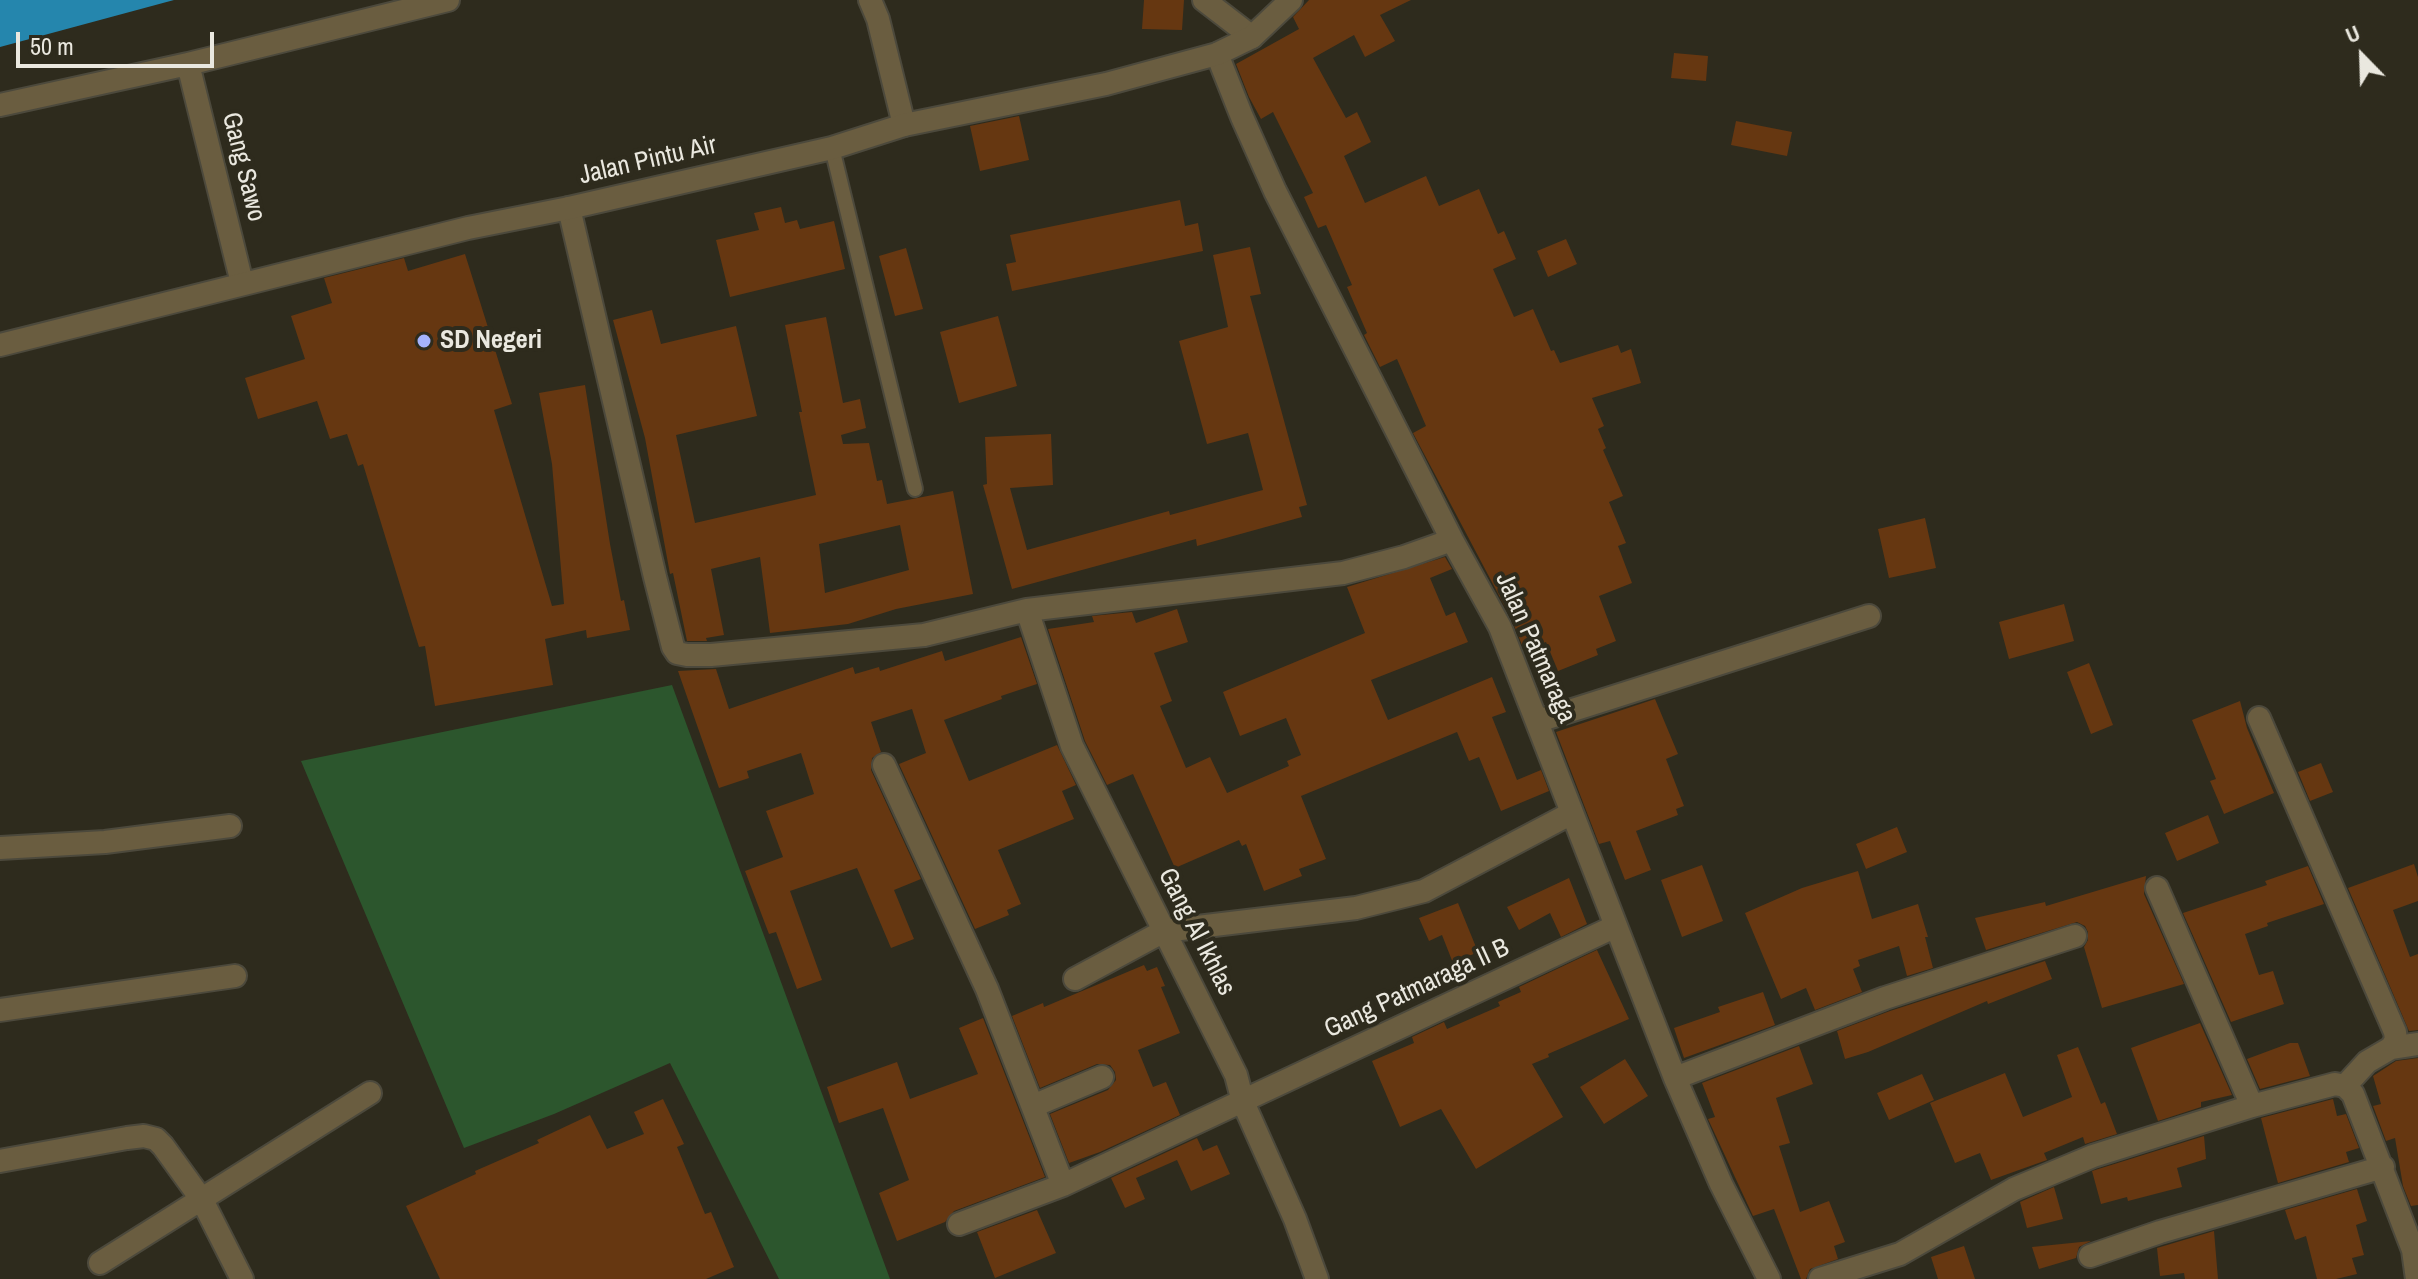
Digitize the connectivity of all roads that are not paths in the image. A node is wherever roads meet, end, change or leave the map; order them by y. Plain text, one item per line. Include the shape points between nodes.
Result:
1 (448, 0) edge
2 (870, 0) edge
3 (1204, 0) edge
4 (1291, 0) edge
5 (1252, 37) junction
6 (1217, 54) junction
7 (188, 64) junction
8 (0, 105) edge
9 (904, 125) junction
10 (832, 148) junction
11 (569, 208) junction
12 (242, 283) junction
13 (0, 345) edge
14 (915, 489) dead end
15 (1452, 540) junction
16 (1027, 610) junction
17 (1869, 616) dead end
18 (2259, 718) dead end
19 (1538, 721) junction
20 (884, 765) dead end
21 (1570, 814) junction
22 (230, 826) dead end
23 (0, 848) edge
24 (2157, 888) dead end
25 (1614, 927) junction
26 (1164, 931) junction
27 (2075, 936) dead end
28 (235, 976) dead end
29 (1075, 979) dead end
30 (0, 1010) edge
31 (2418, 1044) edge
32 (2391, 1048) junction
33 (1102, 1077) dead end
34 (1675, 1078) junction
35 (2345, 1086) junction
36 (370, 1093) dead end
37 (1243, 1102) junction
38 (1033, 1106) junction
39 (2252, 1106) junction
40 (0, 1161) edge
41 (2383, 1167) junction
42 (1063, 1185) junction
43 (202, 1200) junction
44 (959, 1224) dead end
45 (2090, 1256) dead end
46 (100, 1263) dead end
47 (242, 1279) edge
48 (1317, 1279) edge
49 (1769, 1279) edge
50 (1820, 1279) edge
51 (2417, 1279) edge

1 - 7 street
2 - 9 street
3 - 5 street
4 - 5 street, Jalan Pintu Air
5 - 6 street, Jalan Pintu Air
6 - 9 street, Jalan Pintu Air via 1106,84
6 - 15 street, Jalan Patmaraga via 1275,191
7 - 8 street
7 - 12 street, Gang Sawo
9 - 10 street, Jalan Pintu Air
10 - 11 street, Jalan Pintu Air
10 - 14 lane
11 - 12 street, Jalan Pintu Air
11 - 16 street via 677,653 711,655 924,635
12 - 13 street, Jalan Pintu Air
15 - 16 street via 1343,573
15 - 19 street, Jalan Patmaraga via 1500,627
16 - 26 street, Gang Al Ikhlas via 1072,746
17 - 19 street
18 - 32 street via 2392,1022 2396,1040
19 - 21 street, Jalan Patmaraga
20 - 38 street via 987,989
21 - 25 street, Jalan Patmaraga
21 - 26 street via 1424,891 1356,908
22 - 23 street via 105,842
24 - 39 street
25 - 34 street, Jalan Patmaraga
25 - 37 street, Gang Patmaraga II B
26 - 29 street
26 - 37 street, Gang Al Ikhlas via 1236,1075
27 - 34 street via 1885,998
28 - 30 street
31 - 32 street
32 - 35 street via 2367,1062
33 - 38 street
34 - 49 street, Jalan Patmaraga
35 - 39 street via 2335,1084
35 - 41 street
36 - 43 street
37 - 42 street, Gang Patmaraga II B
37 - 48 street, Gang Al Ikhlas
38 - 42 street
39 - 50 street via 2093,1156 2014,1189 1900,1254
40 - 43 street via 144,1136 163,1146
41 - 45 street
41 - 51 street via 2413,1250
42 - 44 street, Gang Patmaraga II B
43 - 46 street
43 - 47 street

